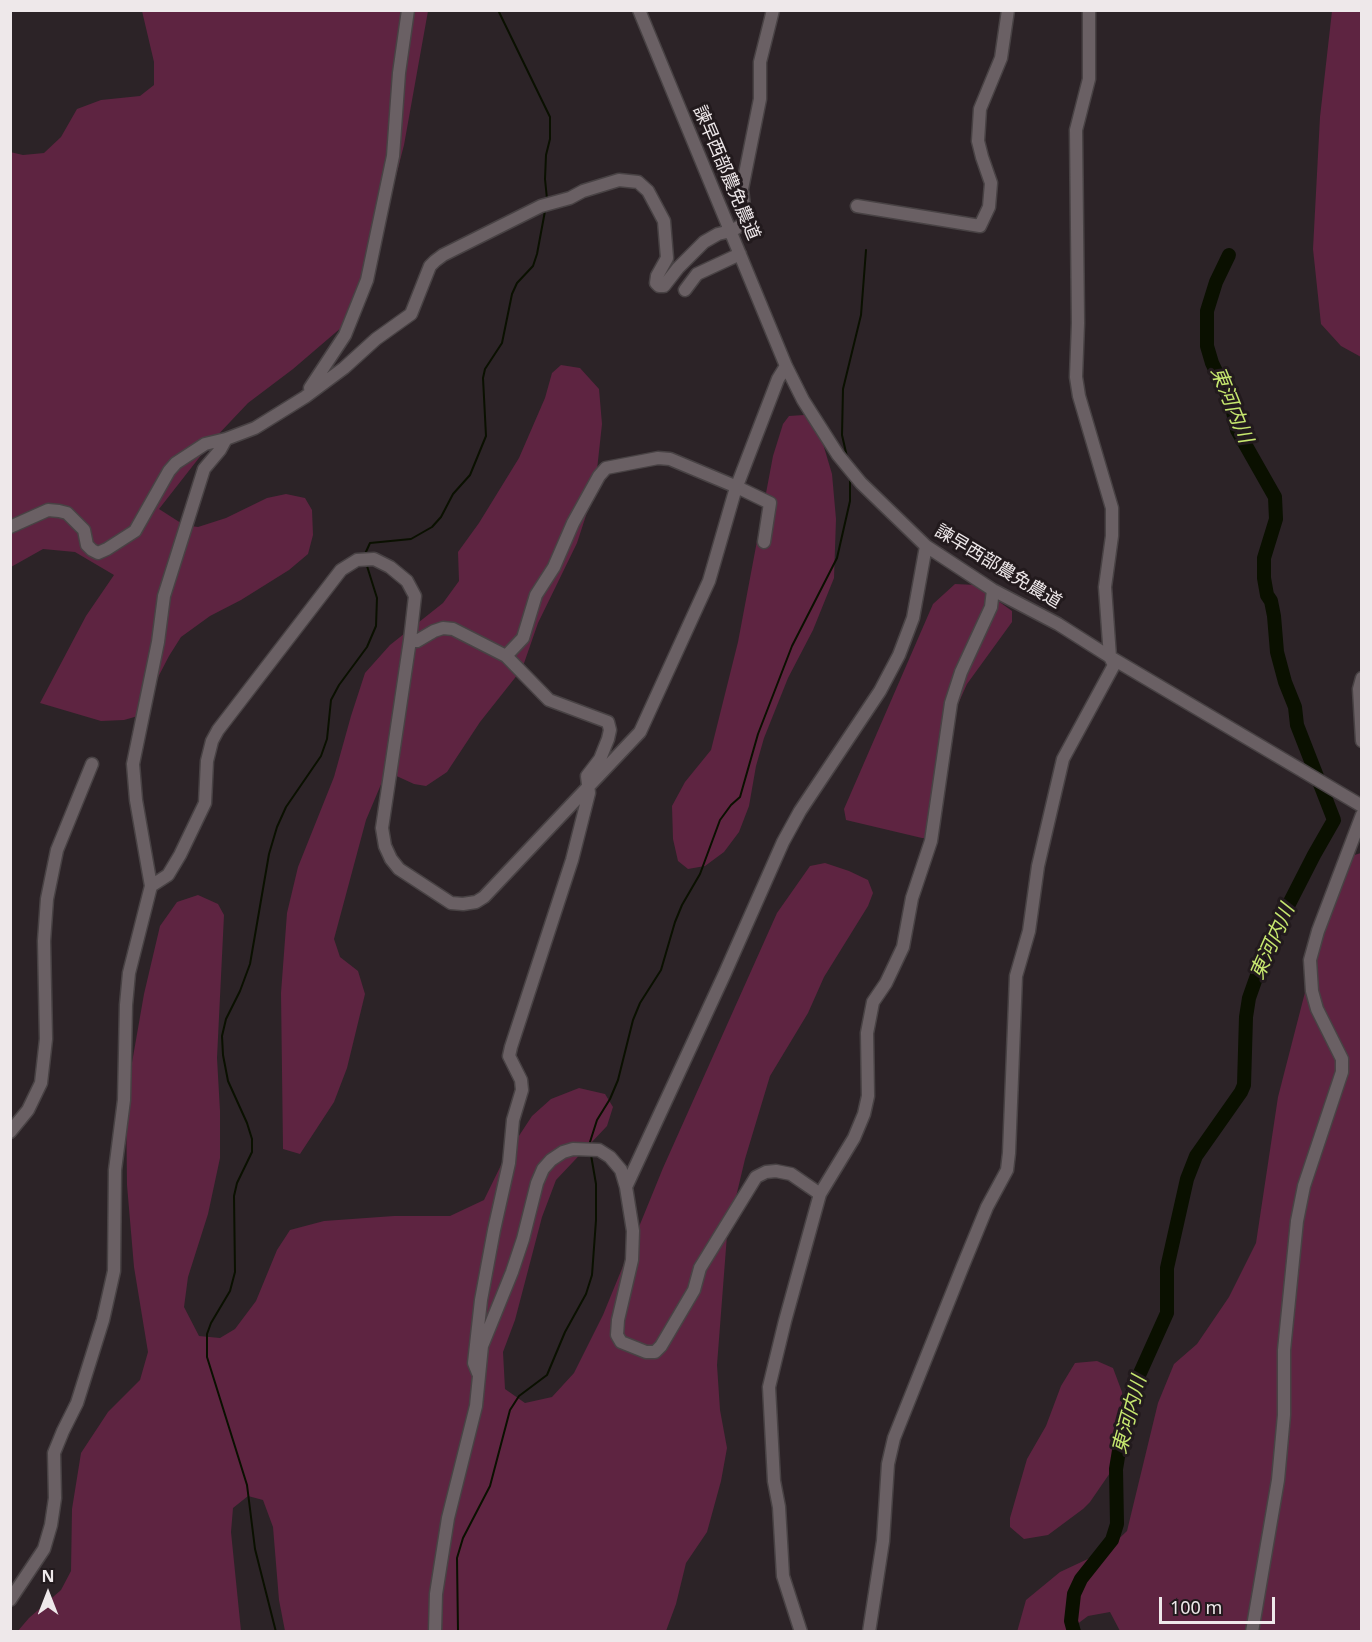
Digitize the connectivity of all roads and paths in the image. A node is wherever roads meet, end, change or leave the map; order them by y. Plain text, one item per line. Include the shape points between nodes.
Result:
1 (408, 10) edge
2 (639, 10) edge
3 (773, 10) edge
4 (1008, 10) edge
5 (1089, 10) edge
6 (857, 206) dead end
7 (731, 231) junction
8 (740, 254) junction
9 (685, 290) dead end
10 (786, 366) junction
11 (305, 397) junction
12 (226, 439) junction
13 (737, 487) junction
14 (10, 527) edge
15 (764, 542) dead end
16 (926, 546) junction
17 (993, 590) junction
18 (410, 640) junction
19 (506, 656) junction
20 (1110, 657) junction
21 (1362, 678) edge
22 (1362, 741) edge
23 (92, 764) dead end
24 (588, 788) junction
25 (1362, 806) edge
26 (1362, 815) edge
27 (151, 886) junction
28 (10, 1132) edge
29 (626, 1187) junction
30 (820, 1194) junction
31 (478, 1373) junction
32 (10, 1600) edge
33 (435, 1632) edge
34 (801, 1632) edge
35 (869, 1632) edge
36 (1252, 1632) edge

1 - 11 street via 393,156 367,280 345,335
2 - 7 street, 諫早西部農免農道
3 - 7 street via 760,62 760,99 742,189 745,215 742,225
4 - 6 street via 1001,58 980,109 978,141 991,183 989,207 980,226
5 - 20 street via 1091,62 1076,130 1076,376 1112,508 1105,587
7 - 8 street, 諫早西部農免農道
7 - 11 street via 704,242 664,286 659,286 657,276 667,258 664,221 648,191 638,182 619,180 532,209 435,261 411,314
8 - 9 street via 697,274
8 - 10 street, 諫早西部農免農道
10 - 13 street
10 - 16 street, 諫早西部農免農道 via 838,455
11 - 12 street via 255,428
12 - 14 street via 205,444 176,462 135,531 98,553 87,545 84,530 68,513 48,510
12 - 27 street via 204,469 164,596 133,764
13 - 15 street via 770,503
13 - 19 street via 670,459 606,468 536,596 523,638
13 - 24 street via 709,581 640,732
16 - 17 street, 諫早西部農免農道
16 - 29 street via 913,618 899,655 783,842
17 - 20 street, 諫早西部農免農道
17 - 30 street via 991,607 951,703 931,841 912,898 903,946 873,1002 867,1033 864,1114
18 - 19 street via 417,641 434,630 453,629
18 - 24 street via 382,828 385,846 399,869 451,903 476,902
18 - 27 street via 415,596 407,581 374,559 357,560 341,570 218,730 207,761 205,803 168,875
19 - 24 street via 549,700 608,722 608,739 587,777
20 - 25 street, 諫早西部農免農道
20 - 35 street via 1114,665 1063,759 1038,866 1029,931 1016,976 1007,1170 987,1207 894,1438
21 - 22 street
23 - 28 street via 57,850 47,899 46,1039 41,1083 28,1110
24 - 31 street via 572,860 509,1056 522,1090 513,1120 509,1163 481,1300 474,1363
26 - 36 street via 1310,960 1317,1009 1342,1059 1342,1072 1304,1186 1297,1221 1284,1350 1278,1480
27 - 32 street via 128,983 124,1100 115,1170 114,1271 77,1403 54,1453 55,1498 44,1549
29 - 30 street via 633,1231 632,1260 617,1335 621,1342 646,1352 656,1352 661,1346 694,1290 700,1268 756,1177 776,1171 791,1174
29 - 31 street via 621,1170 598,1150 562,1152 543,1168 512,1272 482,1346
30 - 34 street via 769,1387 783,1576
31 - 33 street via 476,1406 448,1518 436,1594

